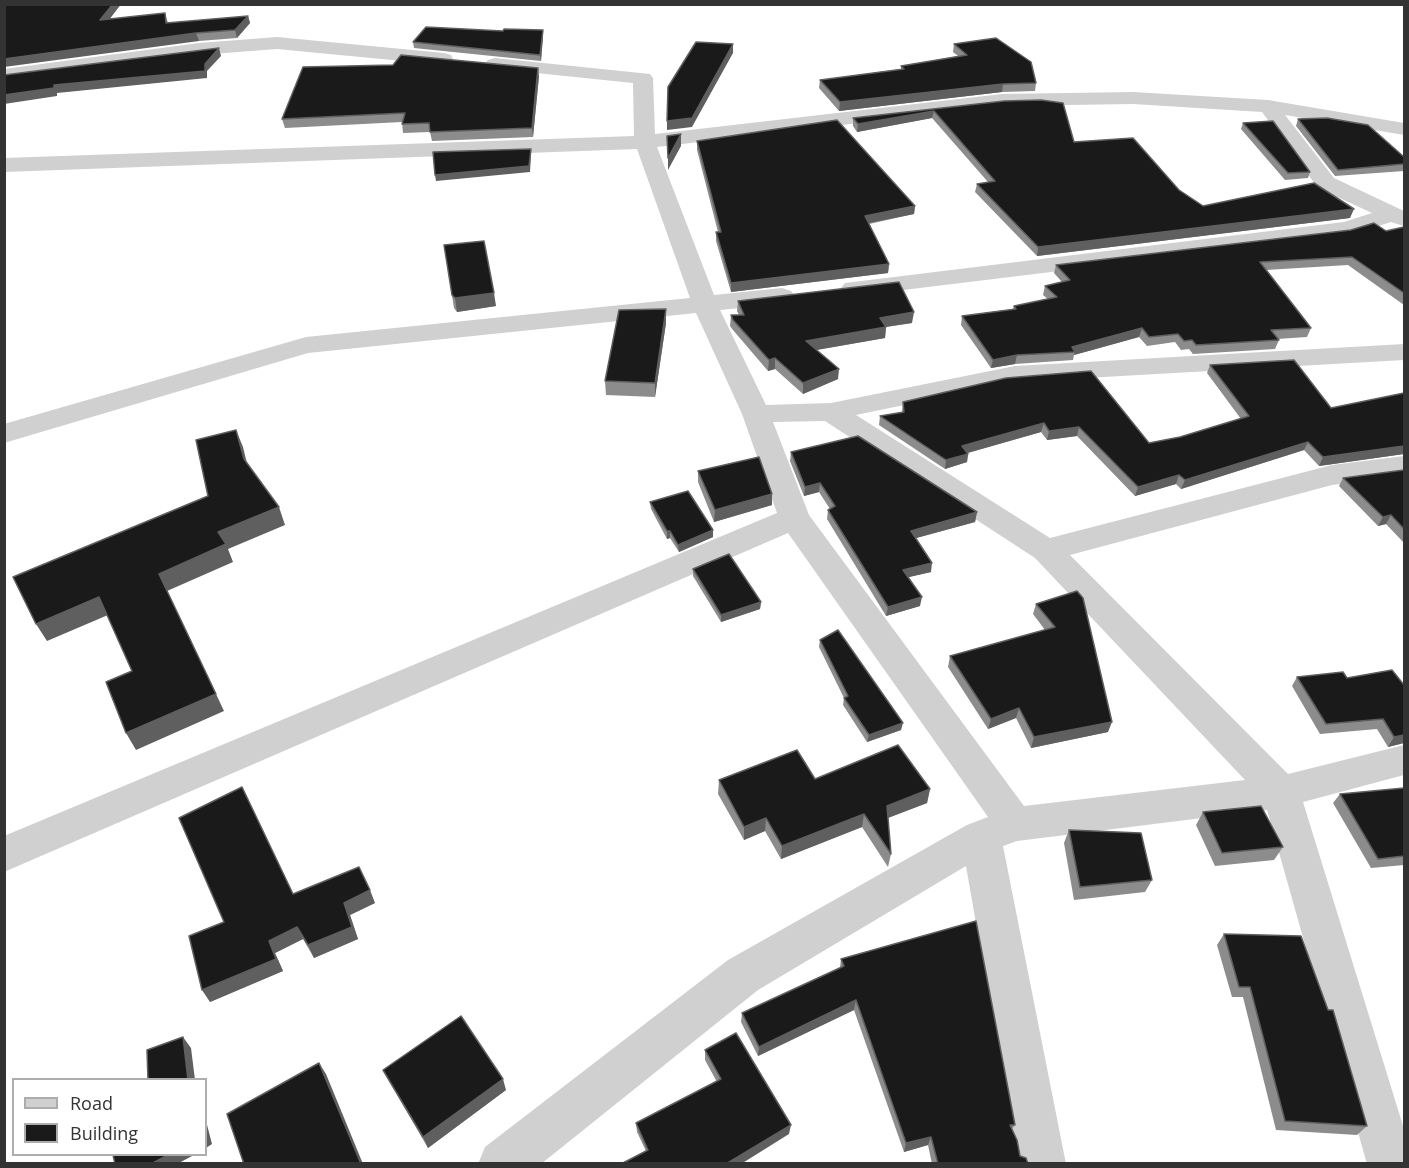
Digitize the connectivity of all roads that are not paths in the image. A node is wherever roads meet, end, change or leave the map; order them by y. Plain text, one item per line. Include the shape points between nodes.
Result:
1 (4, 75) edge
2 (1268, 105) junction
3 (1404, 129) edge
4 (645, 142) junction
5 (4, 165) edge
6 (1398, 217) edge
7 (836, 290) edge
8 (800, 294) edge
9 (705, 305) junction
10 (1404, 352) edge
11 (831, 412) junction
12 (756, 414) junction
13 (4, 434) edge
14 (1404, 466) edge
15 (794, 518) junction
16 (1046, 550) junction
17 (1404, 760) edge
18 (1281, 792) junction
19 (998, 831) junction
20 (4, 855) edge
21 (502, 1164) edge
22 (1042, 1164) edge
23 (1392, 1164) edge

1 - 4 street via 199,49 277,43 643,78
2 - 3 street
2 - 4 street via 1133,98 1002,100
2 - 6 street via 1326,183
4 - 5 street
4 - 9 street
6 - 7 street via 1347,229
8 - 9 street
9 - 12 street
9 - 13 street via 306,345
10 - 11 street via 1015,374
11 - 12 street
11 - 16 street
12 - 15 street
14 - 16 street via 1332,475
15 - 19 street
15 - 20 street
16 - 18 street
17 - 18 street
18 - 19 street
18 - 23 street
19 - 21 street via 743,975
19 - 22 street

